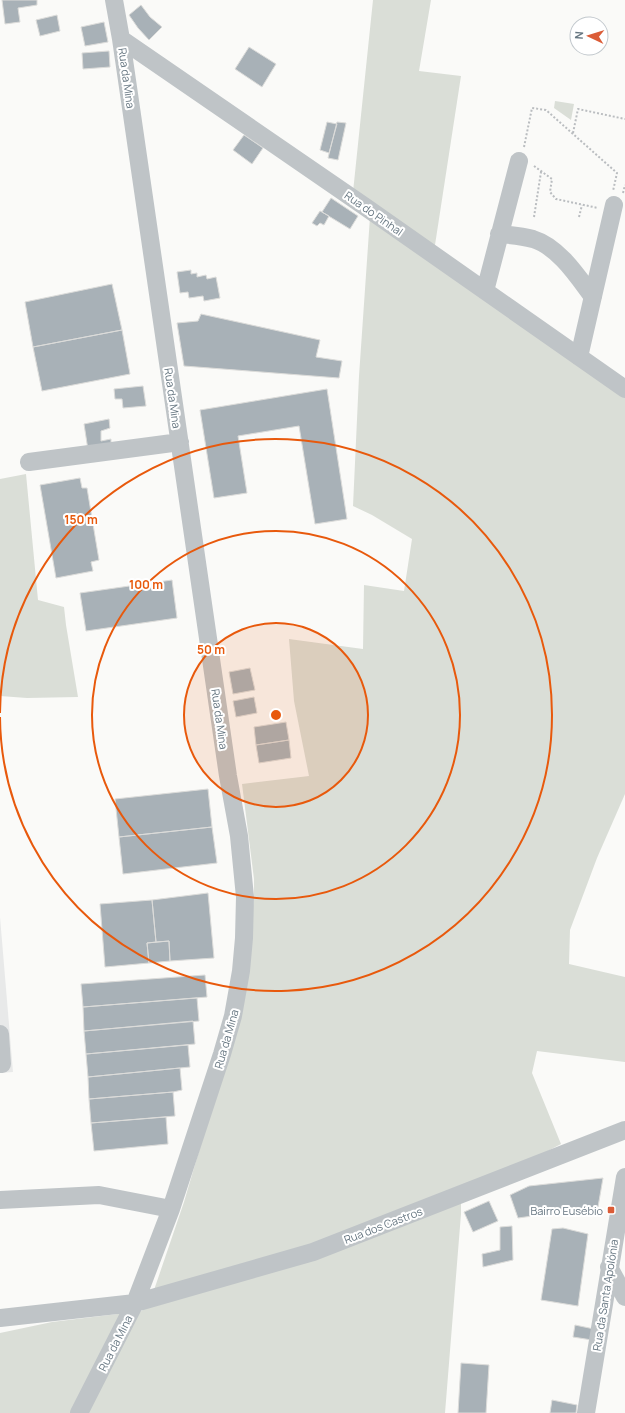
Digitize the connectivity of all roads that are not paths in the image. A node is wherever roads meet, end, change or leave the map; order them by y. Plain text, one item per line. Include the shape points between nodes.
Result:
1 (114, 0) edge
2 (121, 39) junction
3 (520, 159) road end
4 (613, 208) road end
5 (500, 234) junction
6 (485, 291) junction
7 (593, 298) junction
8 (579, 357) junction
9 (625, 390) edge
10 (180, 442) junction
11 (28, 462) dead end
12 (0, 1034) edge
13 (0, 1064) edge
14 (625, 1130) edge
15 (625, 1177) edge
16 (0, 1200) edge
17 (171, 1209) junction
18 (610, 1267) junction
19 (625, 1297) edge
20 (135, 1303) junction
21 (0, 1318) edge
22 (79, 1413) edge
23 (586, 1413) edge

1 - 2 street, Rua da Mina
2 - 6 street, Rua do Pinhal
2 - 10 street, Rua da Mina
3 - 5 street
4 - 7 street
5 - 6 street
5 - 7 street via 535,239 552,250 568,264
6 - 8 street, Rua do Pinhal
7 - 8 street
8 - 9 street, Rua do Pinhal
10 - 11 street
10 - 17 street, Rua da Mina via 239,836 245,897 241,971 233,1016
12 - 13 street
14 - 20 street, Rua dos Castros via 313,1252
15 - 18 street, Rua da Santa Apolónia
16 - 17 street via 98,1195
17 - 20 street, Rua da Mina
18 - 19 street
18 - 23 street, Rua da Santa Apolónia
20 - 21 street, Rua dos Castros
20 - 22 street, Rua da Mina

